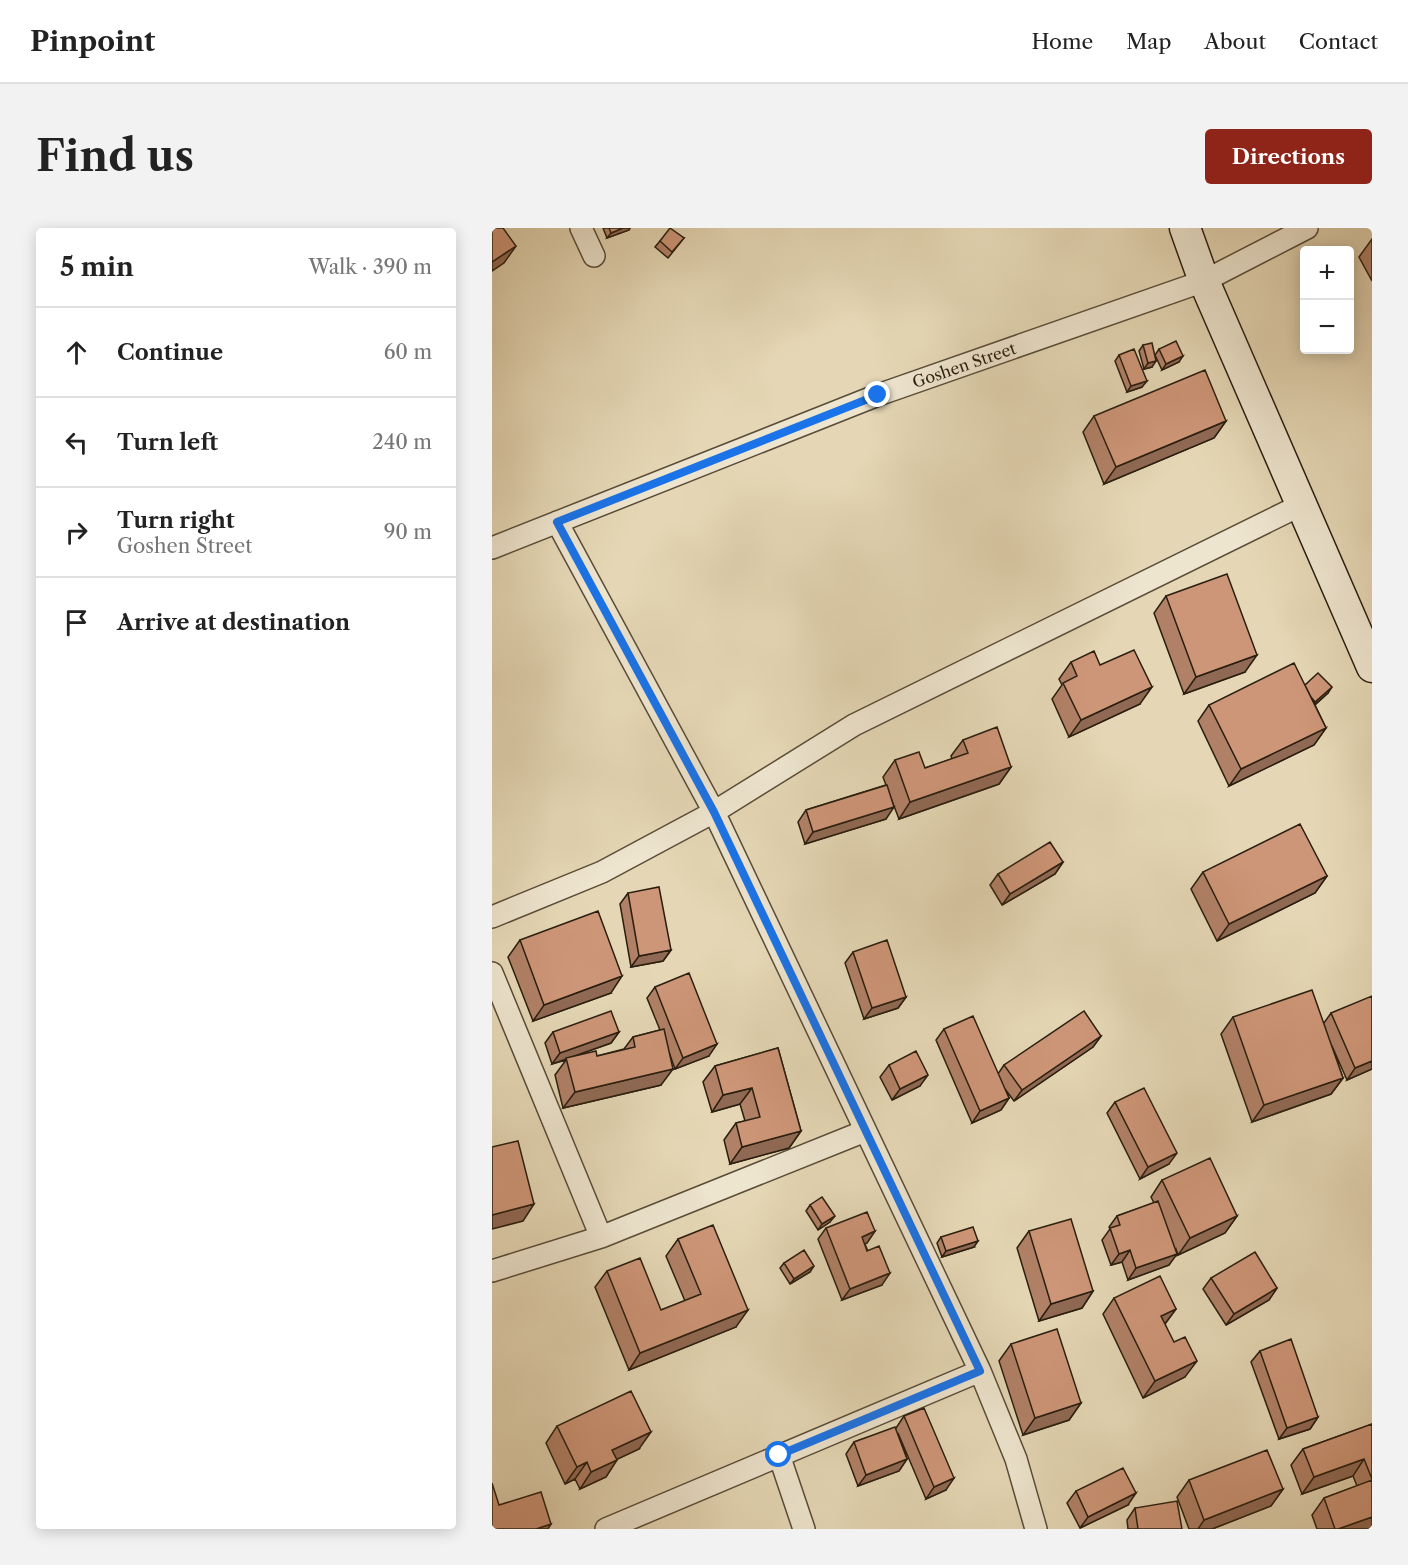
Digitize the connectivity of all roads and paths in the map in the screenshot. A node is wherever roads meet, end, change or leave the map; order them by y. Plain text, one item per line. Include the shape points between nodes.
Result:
1 (581, 228) edge
2 (1185, 228) edge
3 (1308, 228) edge
4 (594, 256) dead end
5 (1204, 281) junction
6 (1303, 504) junction
7 (557, 522) junction
8 (492, 548) edge
9 (1372, 667) edge
10 (714, 812) junction
11 (492, 917) edge
12 (492, 973) edge
13 (865, 1131) junction
14 (601, 1237) junction
15 (492, 1271) edge
16 (980, 1371) junction
17 (779, 1455) junction
18 (606, 1529) edge
19 (804, 1529) edge
20 (1036, 1529) edge

1 - 4 street
2 - 5 street
3 - 5 street, Goshen Street
5 - 6 street
5 - 7 street, Goshen Street via 878,395
6 - 9 street
6 - 10 street via 854,725
7 - 8 street, Goshen Street
7 - 10 street
10 - 11 street via 602,872
10 - 13 street
12 - 14 street
13 - 14 street
13 - 16 street
14 - 15 street
16 - 17 street
16 - 20 street via 1016,1459
17 - 18 street
17 - 19 street

